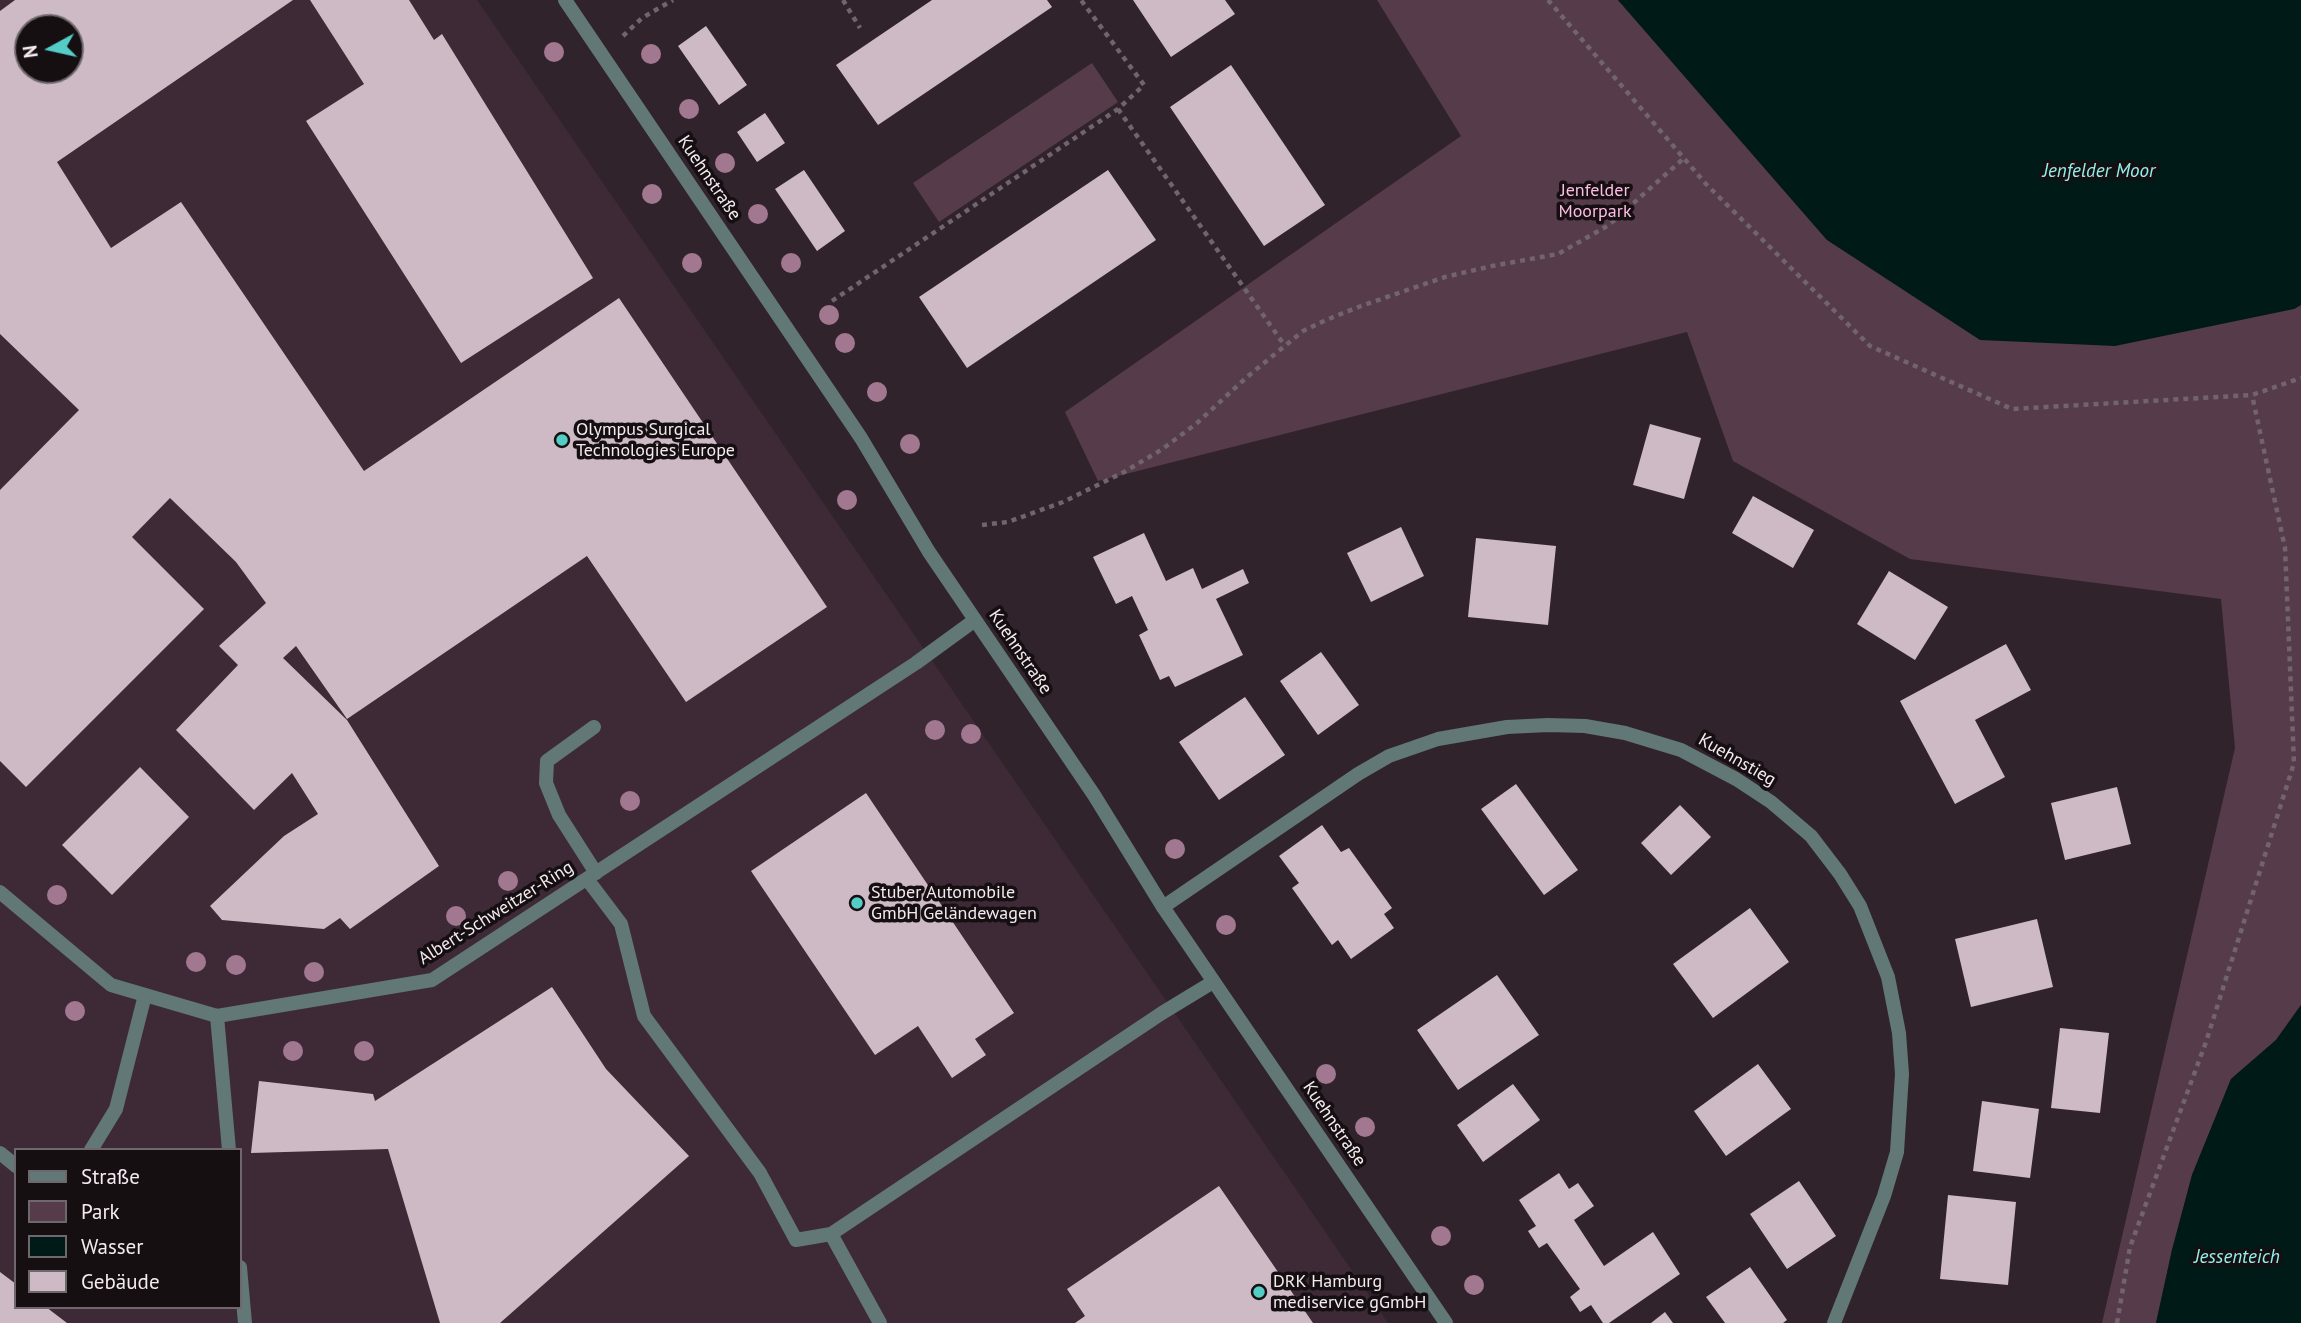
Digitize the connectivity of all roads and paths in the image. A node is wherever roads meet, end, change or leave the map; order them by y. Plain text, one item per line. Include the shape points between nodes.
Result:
1 (565, 0) edge
2 (673, 0) edge
3 (843, 0) edge
4 (1081, 0) edge
5 (1548, 0) edge
6 (860, 28) dead end
7 (604, 58) junction
8 (1118, 109) junction
9 (1683, 159) junction
10 (832, 301) dead end
11 (1285, 346) junction
12 (2301, 378) edge
13 (2252, 395) junction
14 (982, 525) dead end
15 (975, 620) junction
16 (594, 727) dead end
17 (592, 876) junction
18 (0, 892) edge
19 (1163, 907) junction
20 (1213, 982) junction
21 (145, 995) junction
22 (217, 1016) junction
23 (93, 1148) edge
24 (229, 1148) edge
25 (0, 1153) edge
26 (14, 1164) edge
27 (831, 1234) junction
28 (242, 1289) edge
29 (245, 1323) edge
30 (880, 1323) edge
31 (1446, 1323) edge
32 (1834, 1323) edge
33 (2117, 1323) edge

1 - 7 street, Kuehnstraße
2 - 7 path via 629,28
3 - 6 path
4 - 8 path via 1144,85
5 - 9 path
7 - 15 street, Kuehnstraße via 861,438
8 - 10 path
8 - 11 path
9 - 11 path via 1609,225 1559,254 1446,277 1397,293 1326,320
9 - 13 path via 1870,346 2012,410
11 - 14 path via 1196,423 1124,472 1063,502 1008,522
12 - 13 path
13 - 33 path via 2285,548 2294,763 2206,1042 2130,1247
15 - 17 street, Albert-Schweitzer-Ring
15 - 19 street, Kuehnstraße via 1094,795
16 - 17 street via 547,761 546,783
17 - 22 street, Albert-Schweitzer-Ring via 432,980
17 - 27 street via 621,924 644,1016 760,1173 796,1240
18 - 21 street, Albert-Schweitzer-Ring via 111,985
19 - 20 street, Kuehnstraße
19 - 32 street, Kuehnstieg via 1389,755 1438,739 1507,727 1585,726 1681,750 1736,779 1811,836 1840,874 1860,906 1888,977 1899,1033 1902,1074 1897,1152
20 - 27 street
20 - 31 street, Kuehnstraße
21 - 22 street, Albert-Schweitzer-Ring
21 - 23 street via 116,1109
22 - 24 street
25 - 26 street
27 - 30 street
28 - 29 street

